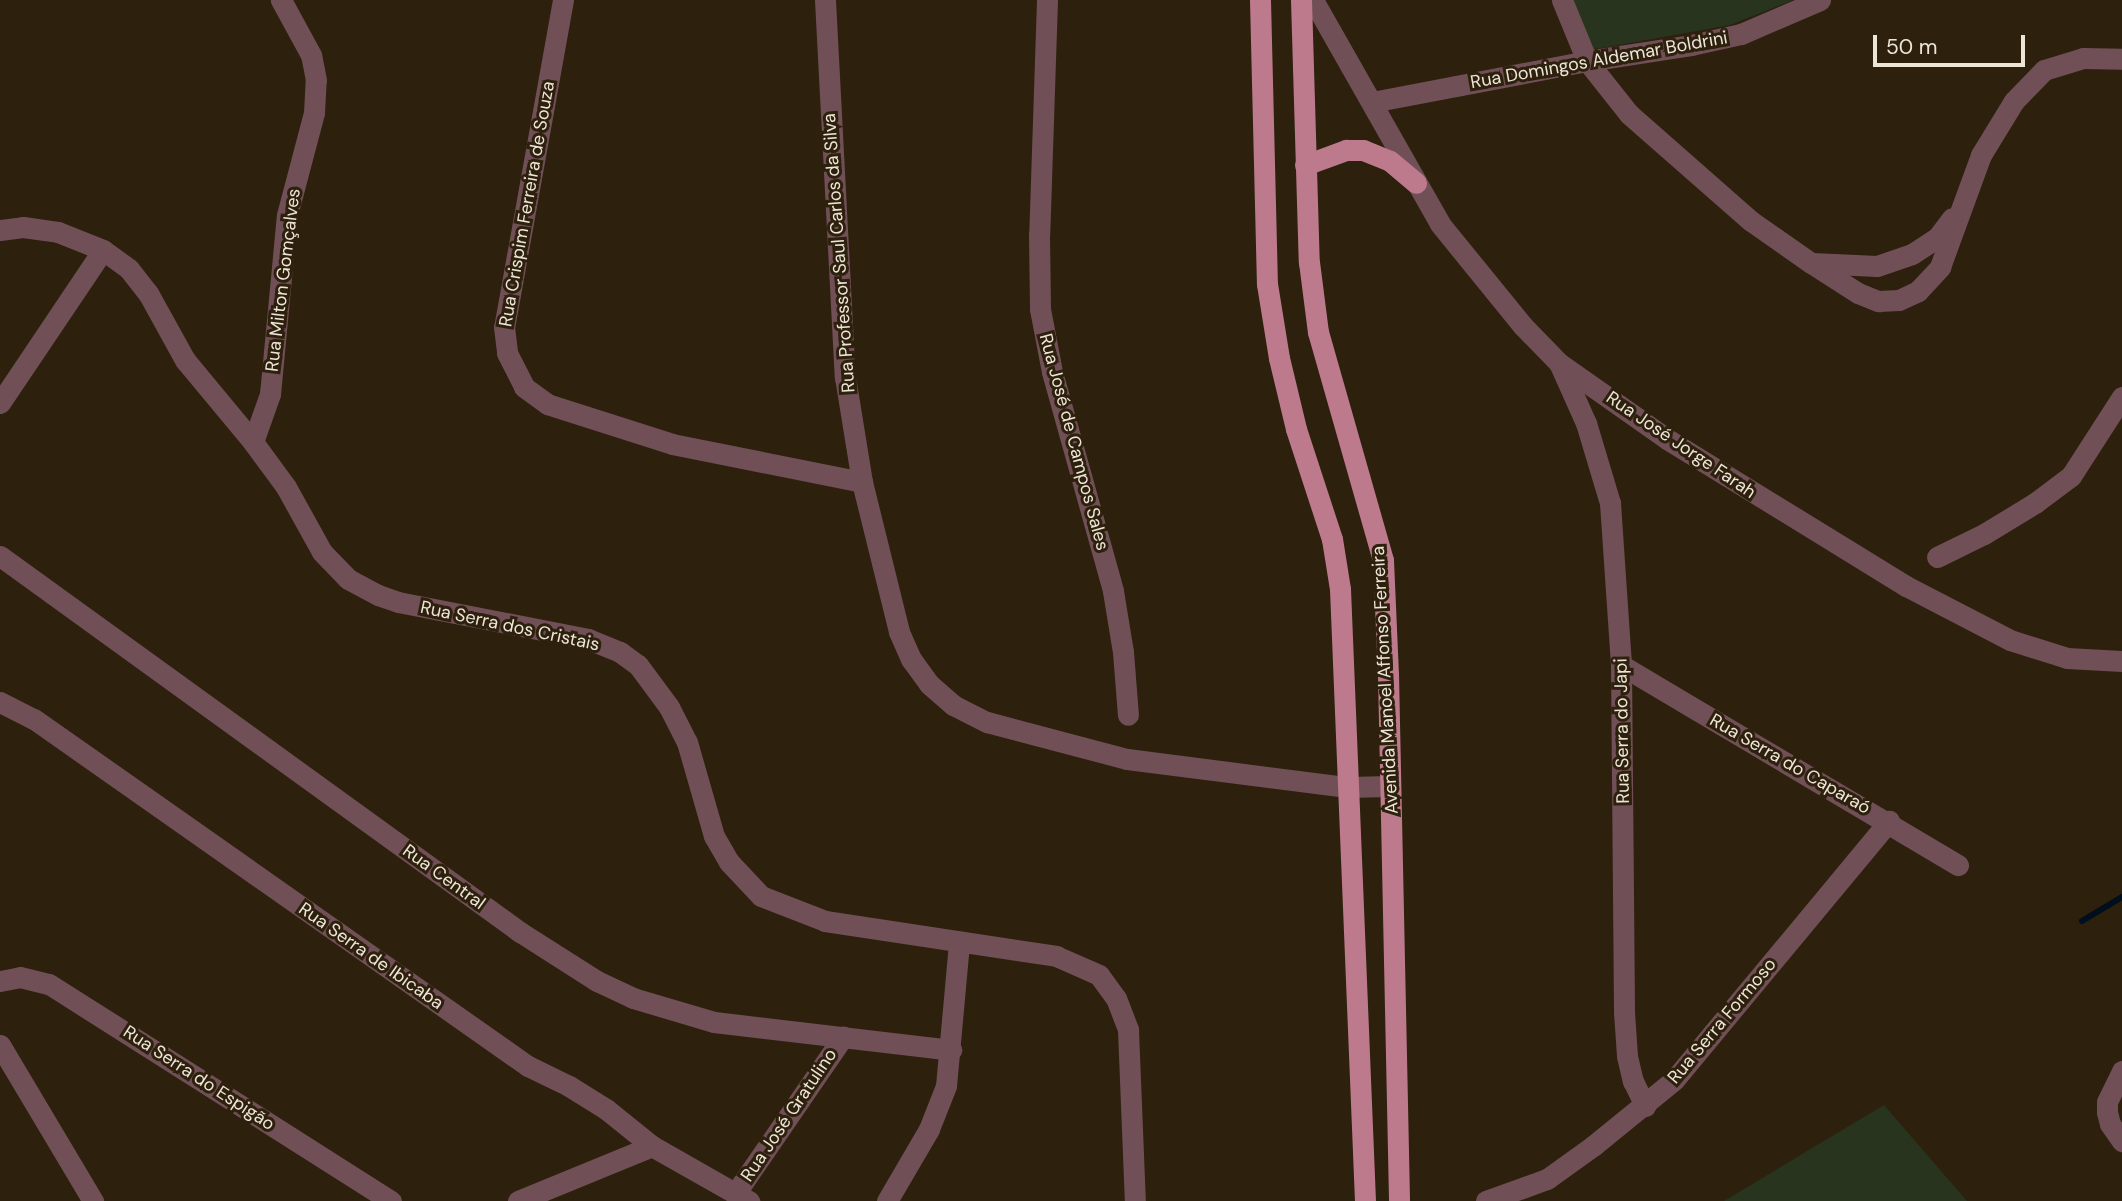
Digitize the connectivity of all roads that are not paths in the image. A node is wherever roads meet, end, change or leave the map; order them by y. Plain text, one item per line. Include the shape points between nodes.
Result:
1 (281, 0) edge
2 (563, 0) edge
3 (825, 0) edge
4 (1047, 0) edge
5 (1260, 0) edge
6 (1301, 0) edge
7 (1313, 0) edge
8 (1328, 0) edge
9 (1562, 0) edge
10 (1820, 0) edge
11 (2122, 59) edge
12 (1587, 61) junction
13 (1357, 78) junction
14 (1372, 102) junction
15 (1305, 165) junction
16 (1416, 183) junction
17 (1960, 208) junction
18 (0, 230) edge
19 (103, 250) junction
20 (1811, 263) junction
21 (1559, 363) junction
22 (2122, 397) edge
23 (0, 403) edge
24 (253, 442) junction
25 (862, 482) junction
26 (0, 556) edge
27 (1937, 557) dead end
28 (2122, 661) edge
29 (1621, 665) junction
30 (0, 702) edge
31 (1128, 715) dead end
32 (1390, 786) junction
33 (1347, 787) junction
34 (1889, 821) junction
35 (1958, 865) dead end
36 (959, 944) junction
37 (0, 981) edge
38 (843, 1037) junction
39 (0, 1045) edge
40 (951, 1050) junction
41 (2119, 1076) edge
42 (1645, 1106) junction
43 (2122, 1141) edge
44 (652, 1146) junction
45 (742, 1197) edge
46 (93, 1201) edge
47 (391, 1201) edge
48 (518, 1201) edge
49 (887, 1201) edge
50 (1135, 1201) edge
51 (1365, 1201) edge
52 (1399, 1201) edge
53 (1486, 1201) edge

1 - 24 street, Rua Milton Gomçalves via 311,55 316,80 314,113 288,215 270,394
2 - 25 street, Rua Crispim Ferreira de Souza via 504,327 508,353 524,387 547,404 672,444
3 - 25 street, Rua Professor Saul Carlos da Silva via 845,377
4 - 31 street, Rua José de Campos Sales via 1040,309 1052,372 1113,591
5 - 33 main road via 1267,284 1279,359 1332,539 1340,589
6 - 15 main road, Avenida Manoel Affonso Ferreira
7 - 13 street, Rua José Jorge Farah
8 - 13 street, Rua José Jorge Farah
9 - 12 street
10 - 12 street, Rua Domingos Aldemar Boldrini via 1741,33
11 - 17 street via 2083,58 2044,70 2014,101 1987,144
12 - 14 street, Rua Domingos Aldemar Boldrini
12 - 20 street via 1629,114 1751,220
13 - 14 street, Rua José Jorge Farah
14 - 16 street, Rua José Jorge Farah
15 - 16 main road via 1346,150 1363,150 1390,161
15 - 32 main road, Avenida Manoel Affonso Ferreira via 1309,262 1318,332 1383,560
16 - 21 street, Rua José Jorge Farah via 1440,223 1485,280
17 - 20 street via 1937,238 1912,254 1877,266
17 - 20 street via 1940,267 1918,291 1899,300 1868,297
18 - 19 street, Rua Serra dos Cristais via 23,227 58,232
19 - 23 street
19 - 24 street, Rua Serra dos Cristais via 129,269 148,293 185,360
21 - 28 street, Rua José Jorge Farah via 1667,439 1906,586 2010,640 2067,657
21 - 29 street, Rua Serra do Japi via 1586,423 1609,503
22 - 27 street via 2071,476 1984,534
24 - 36 street, Rua Serra dos Cristais via 286,486 322,552 348,579 398,602 588,639 621,652 638,665 669,706 687,742 714,836 729,862 761,895 825,921
25 - 33 street, Rua Professor Saul Carlos da Silva via 899,632 929,684 953,705 987,723 1127,759
26 - 38 street, Rua Central via 520,932 597,981 633,998 714,1022
29 - 34 street, Rua Serra do Caparaó
29 - 42 street, Rua Serra do Japi via 1624,1012 1633,1081
30 - 44 street, Rua Serra de Ibicaba via 34,719 528,1066 607,1109
32 - 33 street, Rua Professor Saul Carlos da Silva
32 - 52 main road, Avenida Manoel Affonso Ferreira
33 - 51 main road
34 - 35 street, Rua Serra do Caparaó
34 - 42 street, Rua Serra Formoso via 1698,1054
36 - 40 street
36 - 50 street, Rua Serra dos Cristais via 1056,956 1099,975 1116,998 1128,1030
37 - 47 street, Rua Serra do Espigão via 20,977 49,984
38 - 40 street, Rua Central
38 - 45 street, Rua José Gratulino
39 - 46 street
40 - 49 street via 946,1086 929,1129
41 - 43 street via 2107,1112
42 - 53 street, Rua Serra Formoso via 1547,1179
44 - 45 street, Rua Serra de Ibicaba
44 - 48 street

